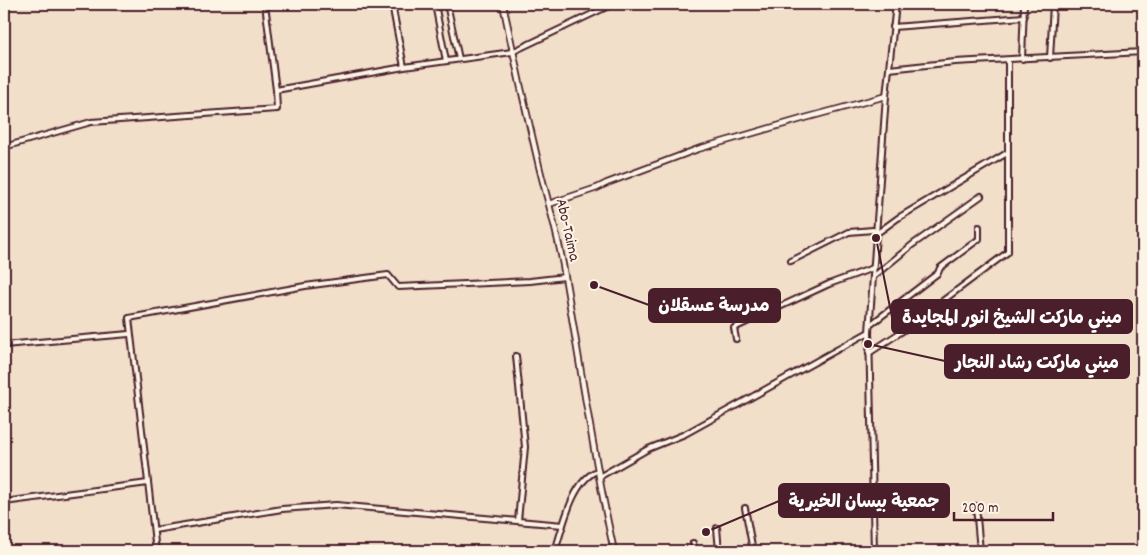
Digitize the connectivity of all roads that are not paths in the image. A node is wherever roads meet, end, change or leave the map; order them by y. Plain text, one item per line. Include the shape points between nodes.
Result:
1 (265, 4) edge
2 (392, 4) edge
3 (435, 4) edge
4 (447, 4) edge
5 (504, 4) edge
6 (613, 4) edge
7 (896, 4) edge
8 (1024, 4) edge
9 (1053, 4) edge
10 (1024, 17) junction
11 (893, 26) junction
12 (512, 52) junction
13 (1143, 52) edge
14 (1050, 58) junction
15 (458, 59) junction
16 (1022, 59) junction
17 (1008, 60) junction
18 (446, 61) junction
19 (404, 67) junction
20 (889, 69) junction
21 (276, 90) junction
22 (886, 96) junction
23 (4, 147) edge
24 (1006, 152) junction
25 (981, 196) dead end
26 (549, 204) junction
27 (979, 227) dead end
28 (876, 234) junction
29 (791, 261) dead end
30 (873, 268) junction
31 (564, 277) junction
32 (873, 277) junction
33 (870, 324) junction
34 (869, 332) junction
35 (130, 334) junction
36 (736, 339) dead end
37 (4, 345) edge
38 (869, 353) junction
39 (516, 356) dead end
40 (597, 471) junction
41 (598, 477) junction
42 (148, 483) junction
43 (4, 502) edge
44 (976, 506) dead end
45 (746, 508) dead end
46 (518, 521) junction
47 (563, 525) junction
48 (716, 528) dead end
49 (154, 530) junction
50 (693, 543) dead end
51 (156, 551) edge
52 (555, 551) edge
53 (614, 551) edge
54 (695, 551) edge
55 (719, 551) edge
56 (753, 551) edge
57 (874, 551) edge
58 (980, 551) edge

1 - 21 street
2 - 19 street
3 - 18 street
4 - 15 street
5 - 12 street, Abo-Taima
6 - 12 street
7 - 11 street
8 - 10 street
9 - 14 street
10 - 11 street
10 - 16 street
11 - 20 street
12 - 15 street
12 - 26 street, Abo-Taima
13 - 14 street
14 - 16 street
15 - 18 street
16 - 17 street
17 - 20 street
17 - 24 street
18 - 19 street
19 - 21 street
20 - 22 street
21 - 23 street via 277,109 91,122
22 - 26 street via 698,149
22 - 28 street
24 - 28 street
24 - 38 street via 1008,252
25 - 32 street
26 - 31 street, Abo-Taima
27 - 33 street via 979,239
28 - 29 street via 873,230 850,232
28 - 30 street
30 - 32 street
30 - 36 street via 829,284 734,328
31 - 35 street via 398,287 388,275 370,277 129,318
31 - 40 street, Abo-Taima
32 - 33 street
33 - 34 street
34 - 38 street
34 - 41 street via 684,434 648,449
35 - 37 street
35 - 42 street
38 - 57 street
39 - 46 street via 525,447
40 - 41 street, Abo-Taima
40 - 47 street via 590,474 574,495
41 - 53 street, Abo-Taima
42 - 43 street
42 - 49 street
44 - 58 street
45 - 56 street
46 - 47 street
46 - 49 street via 336,505 282,509
47 - 52 street
48 - 55 street
49 - 51 street
50 - 54 street

